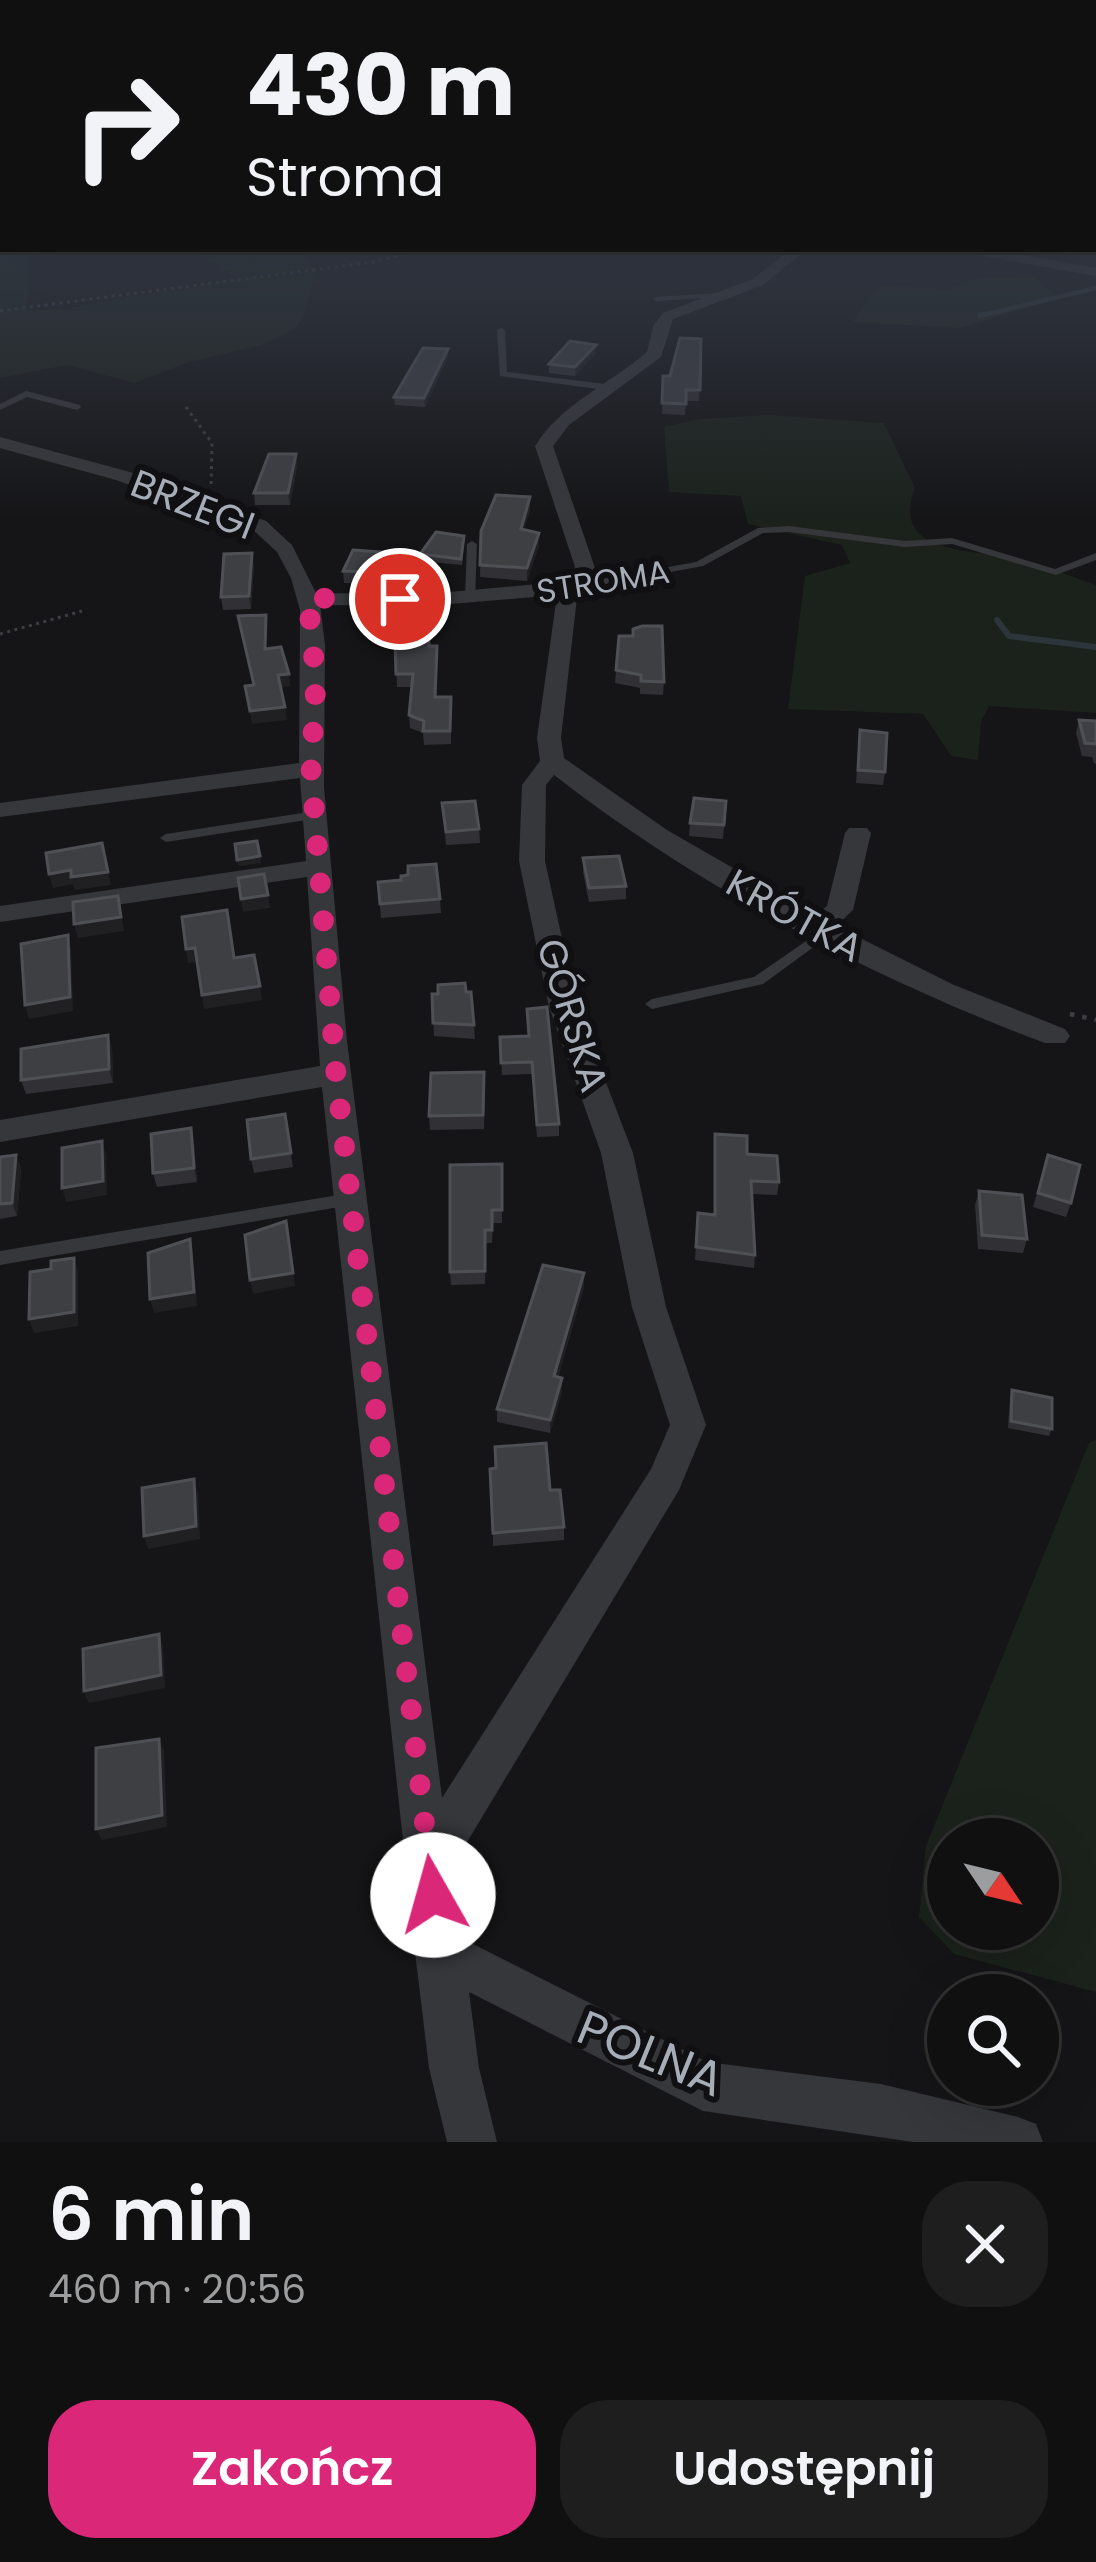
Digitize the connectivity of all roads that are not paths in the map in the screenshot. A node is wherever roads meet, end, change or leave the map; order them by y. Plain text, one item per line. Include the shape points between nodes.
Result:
1 (665, 321) edge
2 (501, 330) dead end
3 (613, 388) junction
4 (0, 407) edge
5 (76, 407) dead end
6 (0, 442) edge
7 (472, 544) dead end
8 (1096, 556) edge
9 (568, 588) junction
10 (308, 598) junction
11 (470, 598) junction
12 (552, 761) junction
13 (311, 769) junction
14 (0, 810) edge
15 (315, 815) junction
16 (858, 833) dead end
17 (166, 838) dead end
18 (320, 867) junction
19 (0, 914) edge
20 (820, 929) junction
21 (652, 1004) dead end
22 (1055, 1036) dead end
23 (336, 1074) junction
24 (0, 1131) edge
25 (351, 1199) junction
26 (0, 1258) edge
27 (429, 1863) junction
28 (440, 1952) junction
29 (472, 2142) edge
30 (1018, 2142) edge

1 - 3 street, GÓRSKA via 655,354
2 - 3 lane via 503,374
3 - 9 street, GÓRSKA via 557,423 544,446 585,559
4 - 5 lane via 26,394
6 - 10 street, BRZEGI via 207,504 277,537 297,562
7 - 11 lane
8 - 9 lane, STROMA via 1056,572 952,542 761,530 698,564
9 - 11 street, STROMA
9 - 12 street, GÓRSKA
10 - 11 street, STROMA
10 - 13 street, BRZEGI via 316,681
12 - 20 street, KRÓTKA via 671,846
12 - 27 street, GÓRSKA via 534,784 532,861 563,1007 617,1153 649,1307 688,1425 666,1478
13 - 14 street
13 - 15 street, BRZEGI
15 - 17 lane
15 - 18 street, BRZEGI
16 - 20 street via 840,910
18 - 19 street
18 - 23 street, BRZEGI
20 - 21 lane via 758,981
20 - 22 street, KRÓTKA via 957,1001
23 - 24 street
23 - 25 street, BRZEGI
25 - 26 lane
25 - 27 street, BRZEGI
27 - 28 street, BRZEGI
28 - 29 street, BRZEGI
28 - 30 street, POLNA via 703,2086 881,2109

